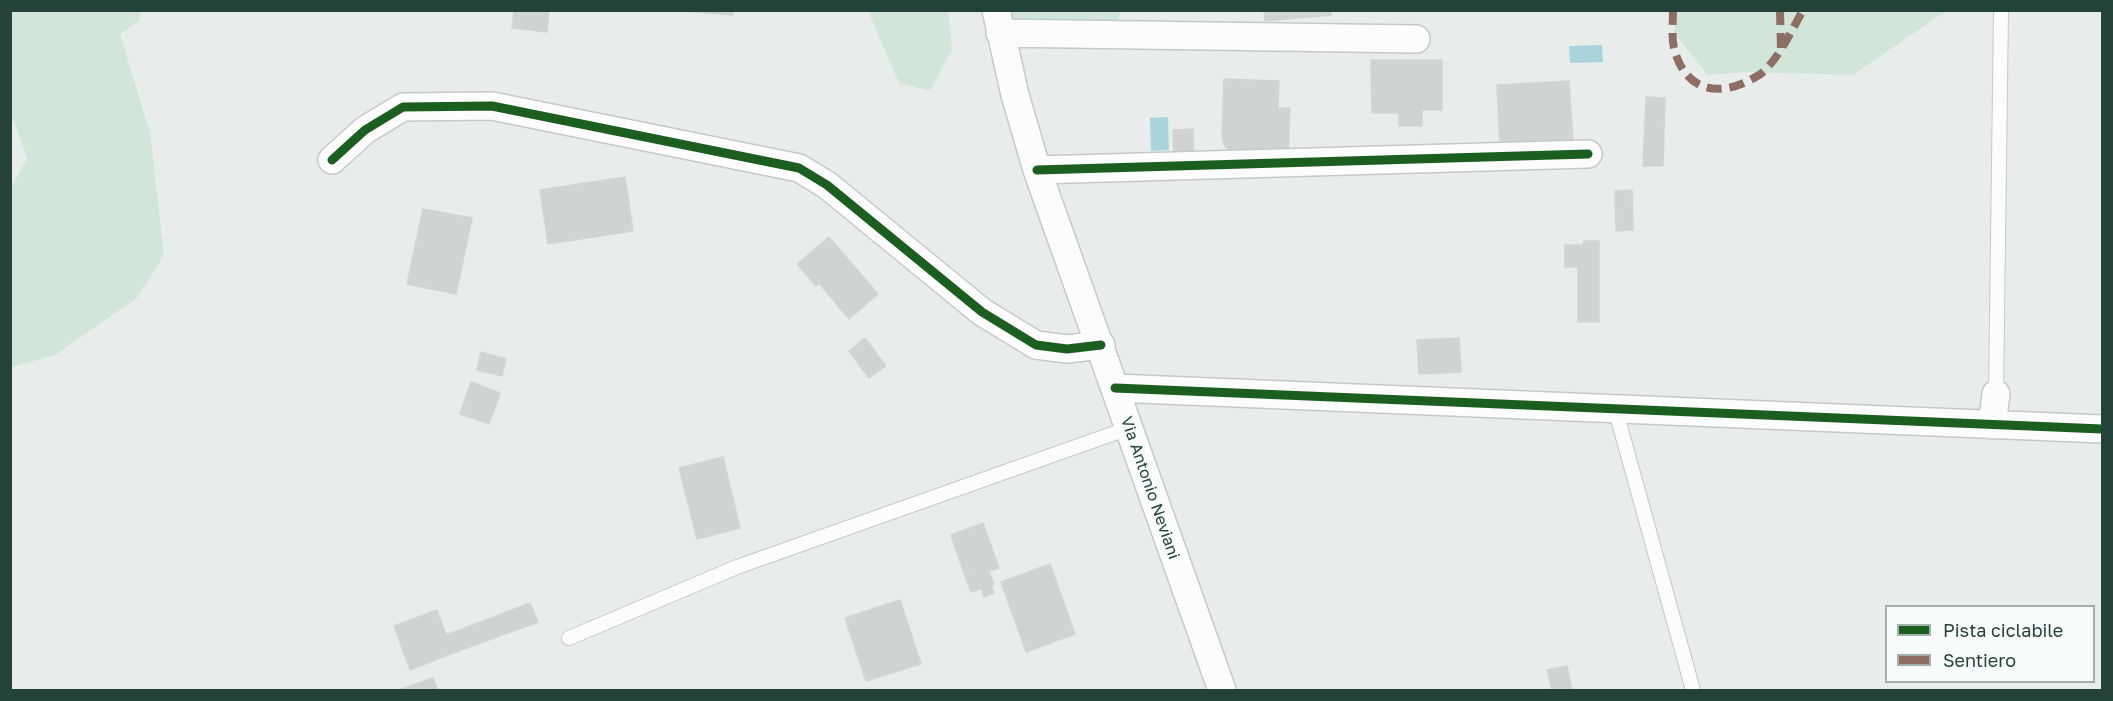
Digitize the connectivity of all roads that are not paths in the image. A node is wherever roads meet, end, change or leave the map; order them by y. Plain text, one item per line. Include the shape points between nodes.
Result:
1 (2001, 10) edge
2 (998, 22) edge
3 (1416, 39) dead end
4 (1588, 154) dead end
5 (332, 160) dead end
6 (1037, 170) junction
7 (1101, 345) junction
8 (1115, 388) junction
9 (1995, 394) joint
10 (1615, 408) junction
11 (1992, 425) junction
12 (1129, 428) junction
13 (2103, 429) edge
14 (569, 638) dead end
15 (1222, 690) edge
16 (1693, 690) edge

1 - 9 lane
2 - 3 street
2 - 6 street, Via Antonio Neviani
4 - 6 street
5 - 7 street via 365,130 403,107 492,106 799,168 827,184 982,312 1036,345 1067,349
6 - 7 street, Via Antonio Neviani
7 - 8 street, Via Antonio Neviani
8 - 10 street
8 - 12 street, Via Antonio Neviani
9 - 11 street
10 - 11 street
10 - 16 lane
11 - 13 street
12 - 14 lane via 737,567
12 - 15 street, Via Antonio Neviani

